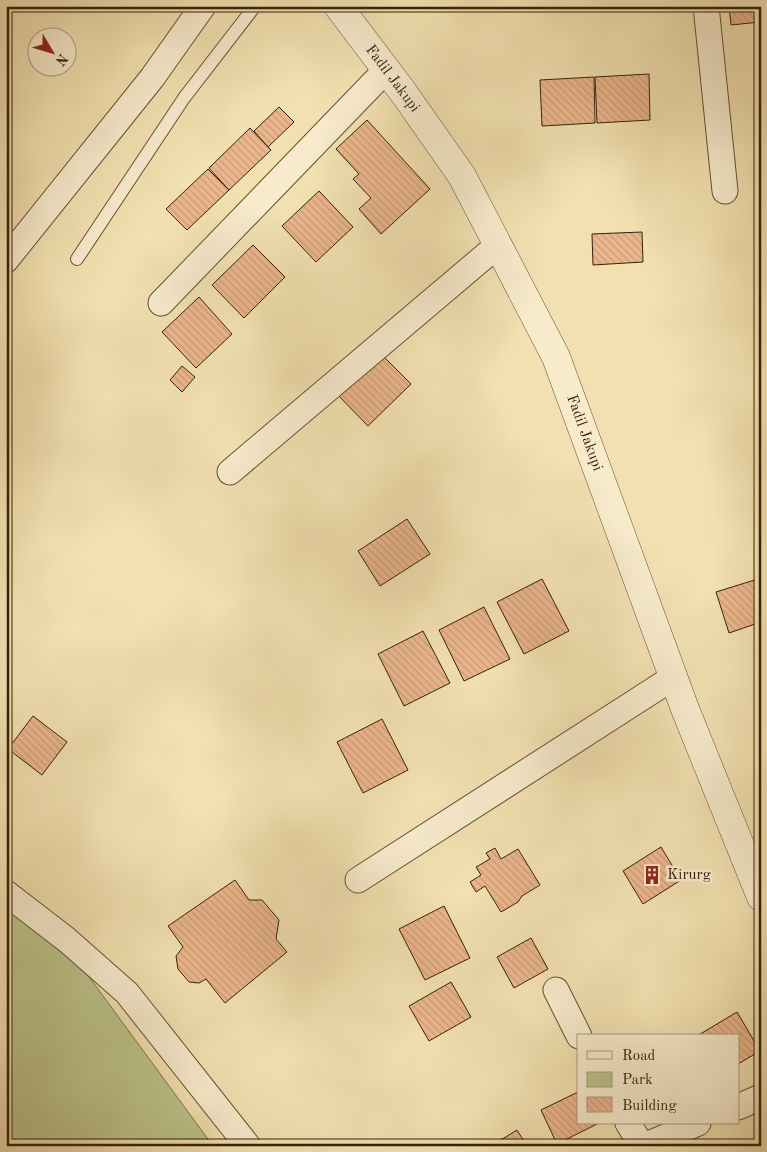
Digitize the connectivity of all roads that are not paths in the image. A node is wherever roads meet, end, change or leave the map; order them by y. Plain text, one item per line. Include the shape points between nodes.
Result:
1 (203, 6) edge
2 (255, 6) edge
3 (338, 6) edge
4 (706, 6) edge
5 (386, 70) junction
6 (725, 191) dead end
7 (498, 244) junction
8 (77, 259) dead end
9 (6, 260) edge
10 (161, 303) dead end
11 (230, 472) dead end
12 (674, 677) junction
13 (358, 880) dead end
14 (6, 893) edge
15 (761, 897) edge
16 (556, 990) dead end
17 (578, 1034) edge
18 (761, 1097) edge
19 (740, 1106) edge
20 (629, 1124) edge
21 (696, 1124) edge
22 (248, 1146) edge
23 (643, 1146) edge

1 - 9 street via 152,78
2 - 8 lane via 184,98
3 - 5 street, Fadil Jakupi
4 - 6 street
5 - 7 street, Fadil Jakupi via 462,176
5 - 10 street
7 - 11 street
7 - 12 street, Fadil Jakupi via 556,357
12 - 13 street
12 - 15 street, Fadil Jakupi
14 - 22 street via 67,940 126,994
16 - 17 street
18 - 19 street
20 - 23 street
21 - 23 street

